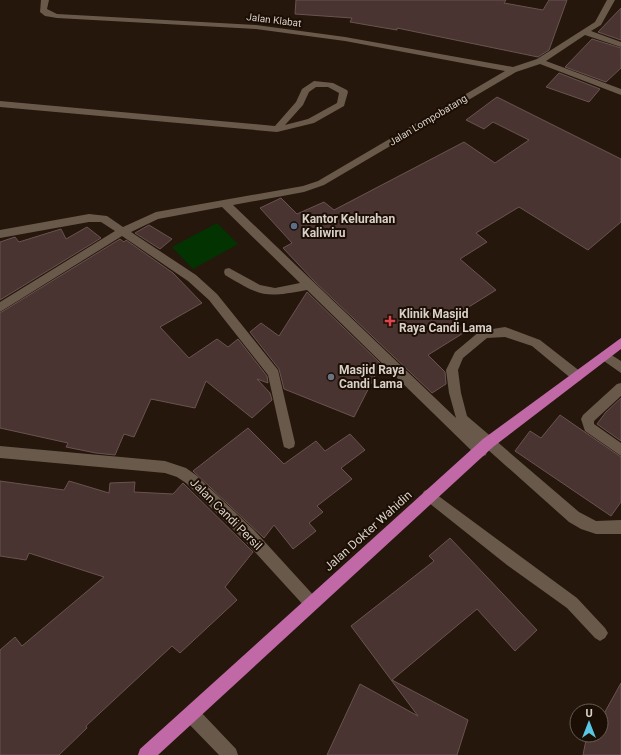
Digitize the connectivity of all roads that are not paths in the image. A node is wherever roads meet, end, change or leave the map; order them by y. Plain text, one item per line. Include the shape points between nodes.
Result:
1 (45, 0) edge
2 (611, 0) edge
3 (585, 32) junction
4 (621, 45) edge
5 (540, 61) junction
6 (513, 70) junction
7 (621, 92) edge
8 (0, 104) edge
9 (277, 129) junction
10 (225, 204) junction
11 (121, 232) junction
12 (0, 234) edge
13 (229, 272) dead end
14 (309, 285) junction
15 (0, 308) edge
16 (621, 343) edge
17 (605, 356) junction
18 (621, 368) edge
19 (577, 376) junction
20 (621, 388) edge
21 (289, 443) dead end
22 (484, 447) junction
23 (621, 450) edge
24 (0, 452) edge
25 (429, 495) junction
26 (621, 527) edge
27 (311, 604) junction
28 (600, 633) dead end
29 (192, 715) junction
30 (146, 755) edge
31 (230, 755) edge

1 - 6 street, Jalan Klabat via 43,10 57,16 256,27 353,40
2 - 3 street, Jalan Lompobatang via 598,23
3 - 4 street
3 - 5 street, Jalan Lompobatang
5 - 6 street, Jalan Lompobatang
5 - 7 street
6 - 10 street, Jalan Lompobatang via 321,183 304,189
8 - 9 street
9 - 9 street via 300,102 305,91 314,84 330,85 344,92 341,104 310,123
10 - 11 street, Jalan Lompobatang via 156,216
10 - 14 street
11 - 12 street via 103,218 97,217
11 - 15 street
11 - 21 street via 192,278 213,297 274,373
13 - 14 street via 257,290 275,292
14 - 22 street
16 - 17 highway, Jalan Dokter Wahidin
17 - 18 street
17 - 19 highway, Jalan Dokter Wahidin
19 - 22 highway, Jalan Dokter Wahidin
19 - 22 street via 536,343 505,332 484,334 459,355 452,370 462,419
20 - 23 street via 587,419 590,427
22 - 25 highway, Jalan Dokter Wahidin
22 - 26 street via 587,526 598,529
24 - 27 street, Jalan Candi Persil via 165,468 181,472 249,535
25 - 27 highway, Jalan Dokter Wahidin
25 - 28 street via 512,560 572,602
27 - 29 highway, Jalan Dokter Wahidin
29 - 30 highway, Jalan Dokter Wahidin
29 - 31 street

